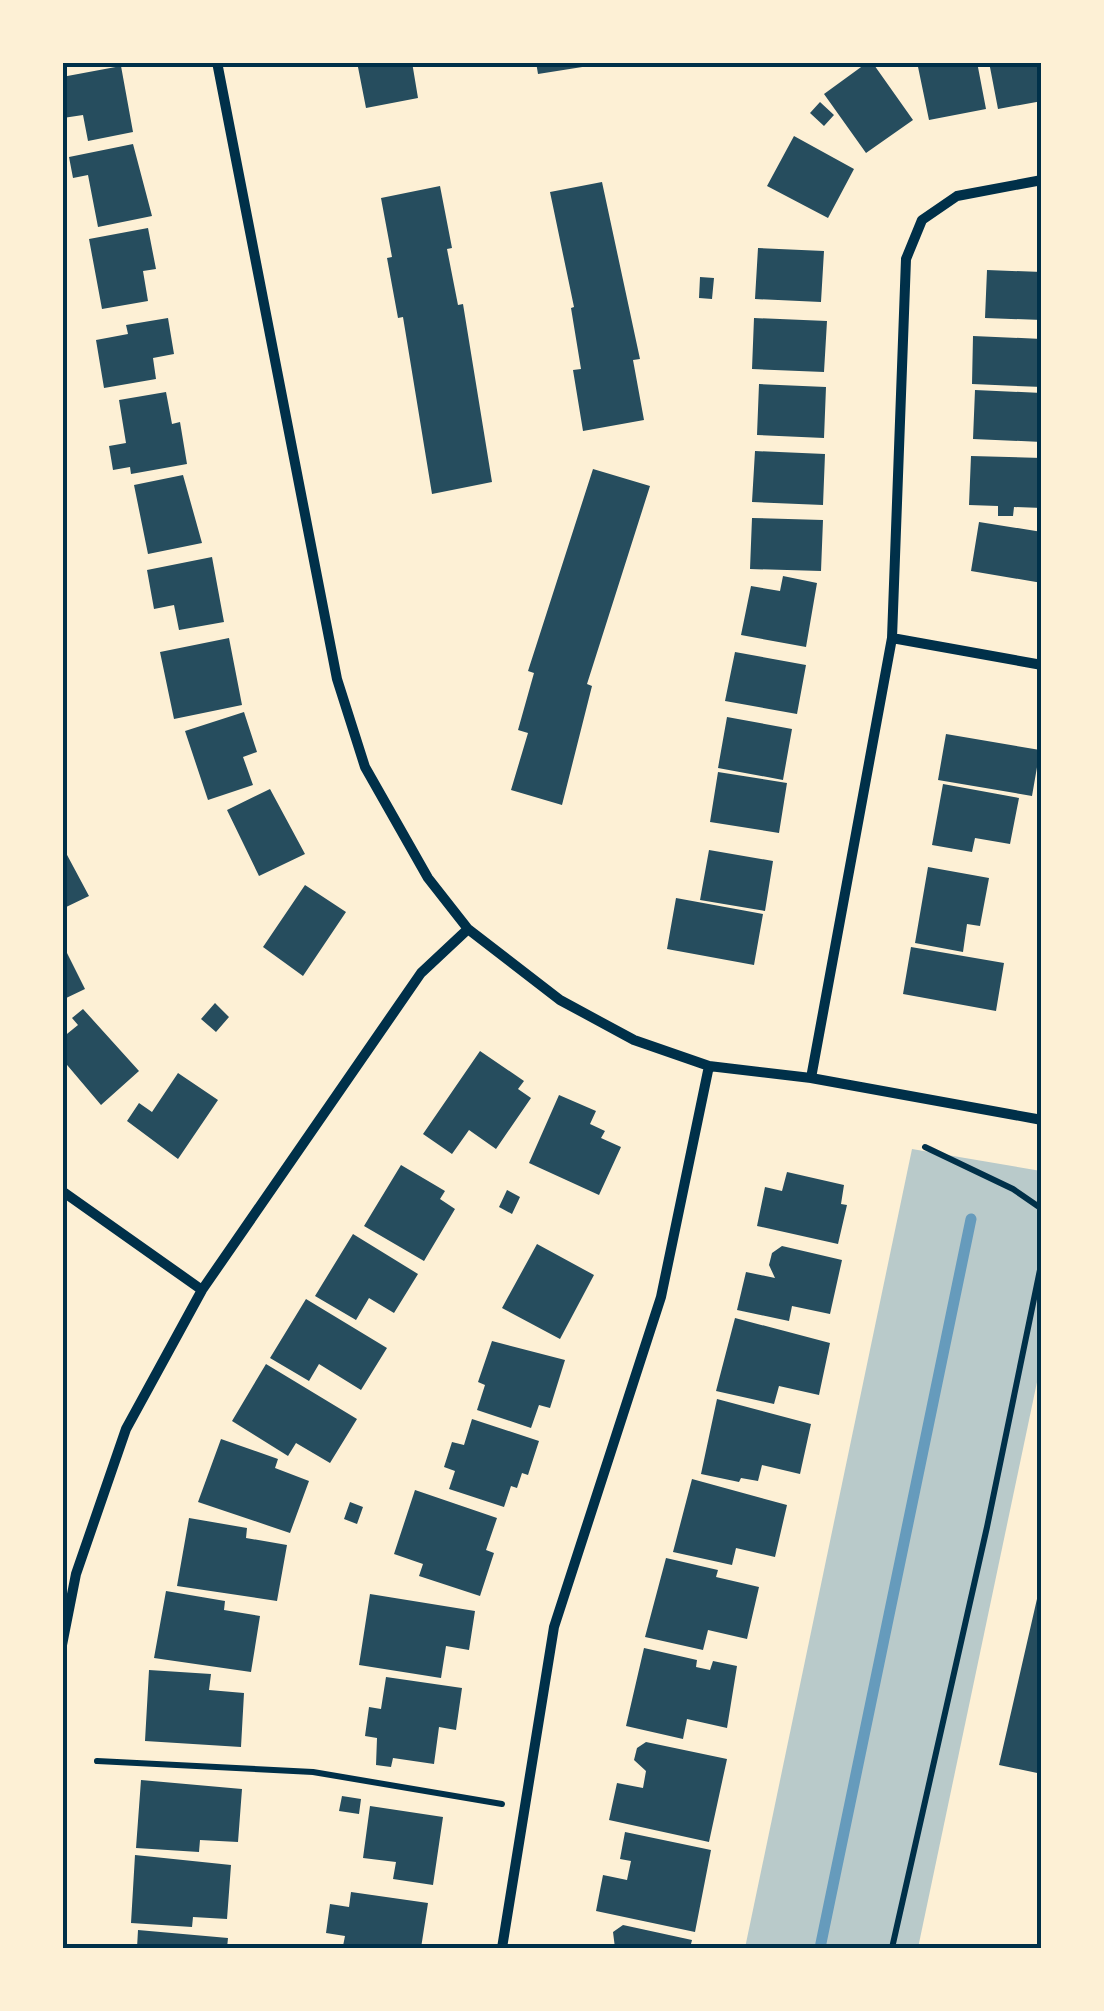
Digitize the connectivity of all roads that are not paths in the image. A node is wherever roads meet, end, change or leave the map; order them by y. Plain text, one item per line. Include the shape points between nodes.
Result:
1 (216, 62) edge
2 (1042, 180) edge
3 (892, 638) junction
4 (1042, 665) edge
5 (468, 929) junction
6 (709, 1066) junction
7 (810, 1078) junction
8 (1042, 1120) edge
9 (62, 1191) edge
10 (202, 1290) junction
11 (62, 1645) edge
12 (502, 1948) edge

1 - 5 street via 337,679 365,767 428,878
2 - 3 street via 957,196 922,220 906,259
3 - 4 street
3 - 7 street
5 - 6 street via 560,1000 634,1040
5 - 10 street via 421,972
6 - 7 street
6 - 12 street via 661,1298 554,1627
7 - 8 street
9 - 10 street
10 - 11 street via 126,1429 76,1574

